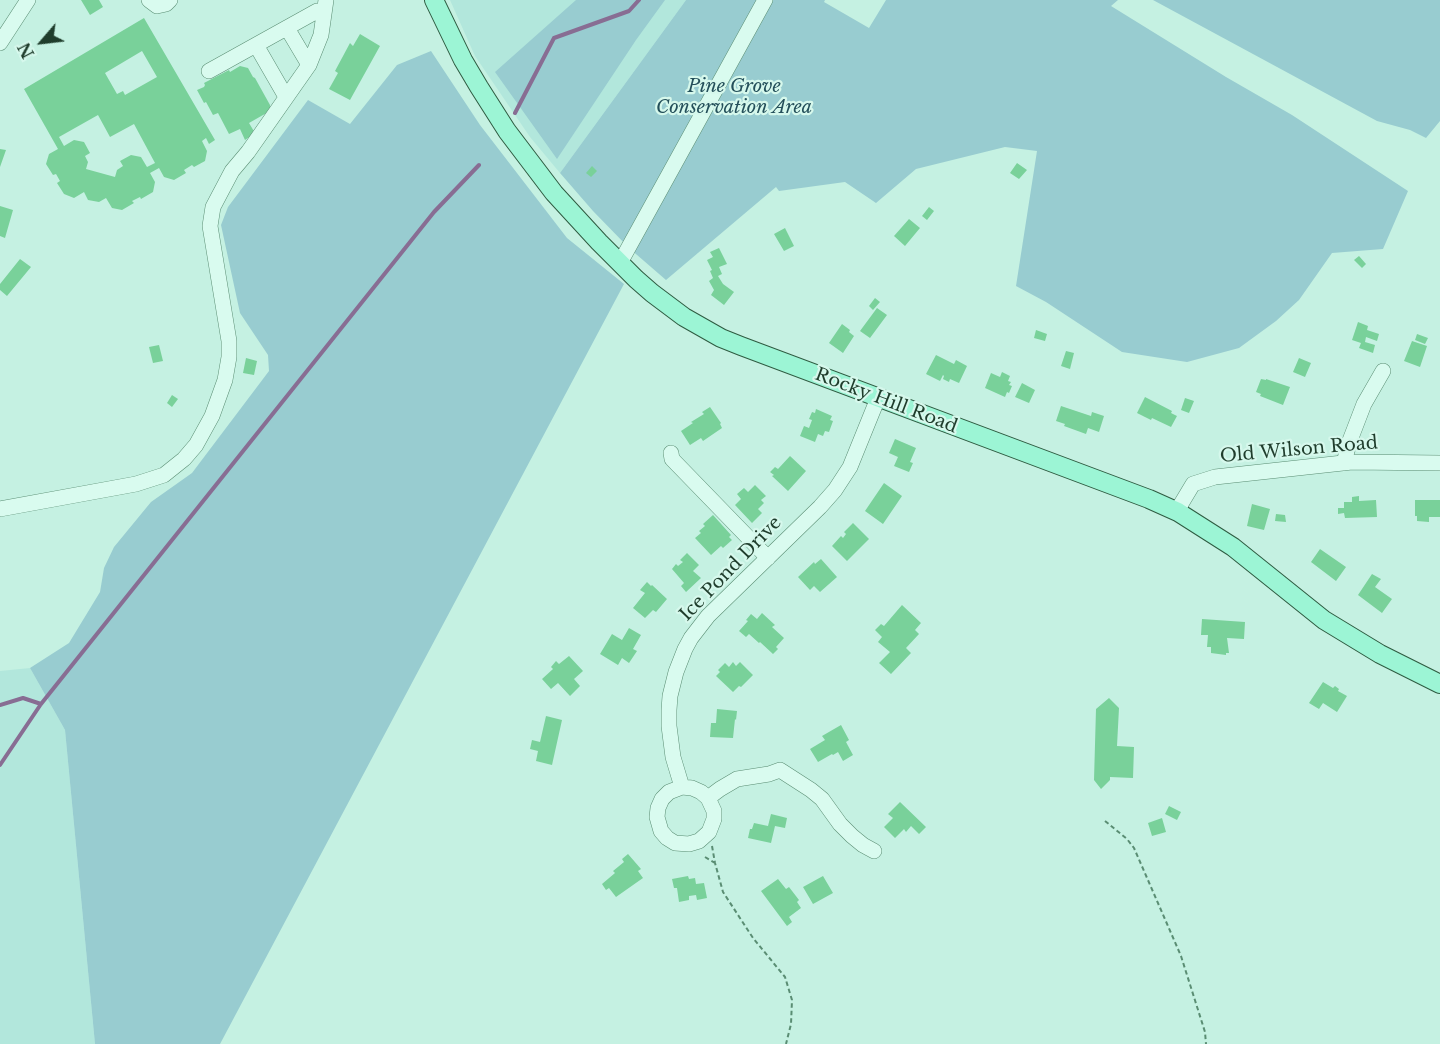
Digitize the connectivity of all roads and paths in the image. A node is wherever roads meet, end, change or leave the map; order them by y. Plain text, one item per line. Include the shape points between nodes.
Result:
1 (28, 0) edge
2 (148, 0) edge
3 (170, 0) edge
4 (434, 0) edge
5 (765, 0) edge
6 (319, 8) edge
7 (287, 28) junction
8 (0, 43) edge
9 (256, 45) junction
10 (309, 65) junction
11 (209, 72) dead end
12 (286, 97) junction
13 (620, 263) junction
14 (1383, 371) dead end
15 (878, 398) junction
16 (670, 453) dead end
17 (1348, 462) junction
18 (1440, 463) edge
19 (0, 509) edge
20 (1178, 512) junction
21 (768, 558) junction
22 (1440, 684) edge
23 (682, 787) junction
24 (708, 798) junction
25 (1105, 821) dead end
26 (709, 832) junction
27 (874, 851) dead end
28 (705, 857) dead end
29 (715, 863) junction
30 (786, 1044) edge
31 (1206, 1044) edge

1 - 8 street
2 - 3 street via 158,6
4 - 13 main road, Rocky Hill Road via 463,60 507,131 554,193
5 - 13 street
6 - 7 street
6 - 10 street via 321,35
7 - 9 street
7 - 10 street
9 - 11 street
9 - 12 street
10 - 12 street
12 - 19 street via 232,171 213,207 210,226 229,357 212,416 196,444 164,475 136,484
13 - 15 main road, Rocky Hill Road via 652,293 702,328
14 - 17 street via 1364,404 1349,443 1353,456
15 - 20 main road, Rocky Hill Road
15 - 21 street, Ice Pond Drive via 850,467 835,490
16 - 21 street
17 - 18 street, Old Wilson Road
17 - 20 street, Old Wilson Road via 1215,477 1194,484
20 - 22 main road, Rocky Hill Road via 1233,547 1324,620
21 - 23 street, Ice Pond Drive via 699,627 676,672 669,726
23 - 24 street via 696,789
23 - 26 street via 669,792 660,803 657,817 661,831 671,840 685,844 699,841
24 - 26 street via 714,815
24 - 27 street via 736,779 780,770 811,789 852,836
25 - 31 path via 1134,848 1181,956
26 - 29 path
28 - 29 path
29 - 30 path via 723,892 785,977 792,1000

